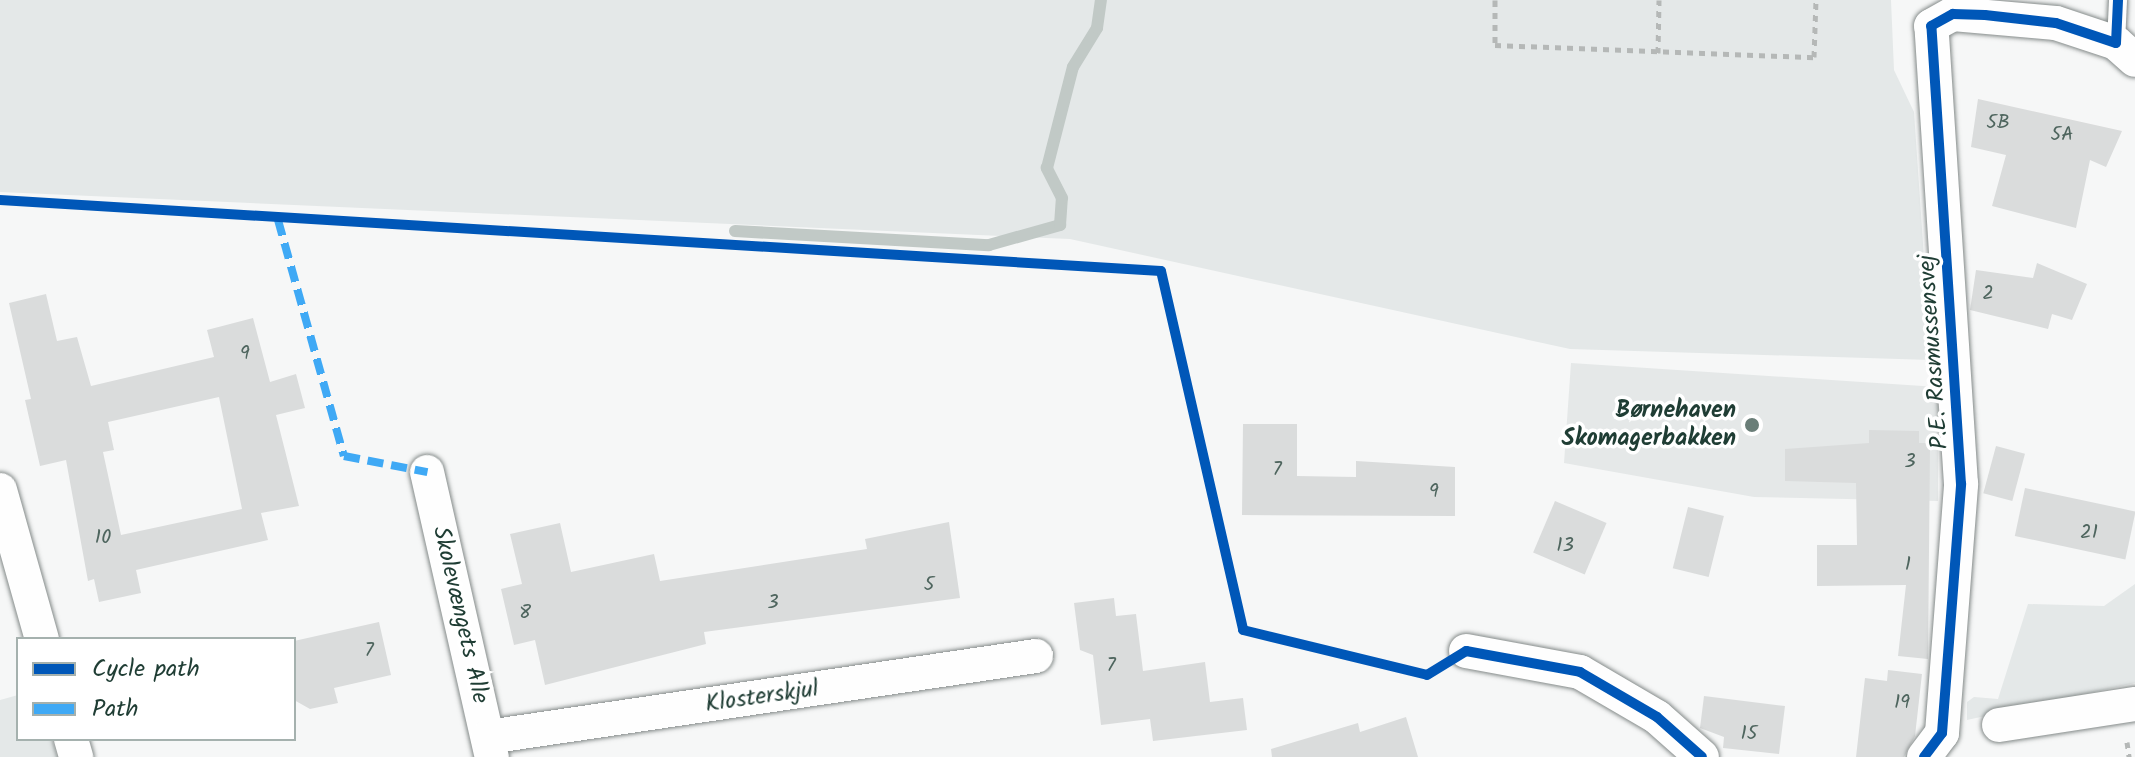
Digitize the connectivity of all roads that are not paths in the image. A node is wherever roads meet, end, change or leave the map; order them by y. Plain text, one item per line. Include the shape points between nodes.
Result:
1 (2118, 0) edge
2 (2126, 52) edge
3 (427, 472) dead end
4 (0, 490) edge
5 (41, 637) edge
6 (1466, 651) dead end
7 (1036, 656) dead end
8 (2135, 704) edge
9 (1999, 725) dead end
10 (1933, 745) edge
11 (490, 747) edge
12 (1702, 757) edge

1 - 2 lane
2 - 10 street, P.E. Rasmussensvej via 2056,23 1953,14 1931,26 1928,43 1960,401 1957,593
3 - 11 street, Skolevængets Alle
4 - 5 street
6 - 12 street via 1580,672 1657,717
7 - 11 street, Klosterskjul
8 - 9 street

